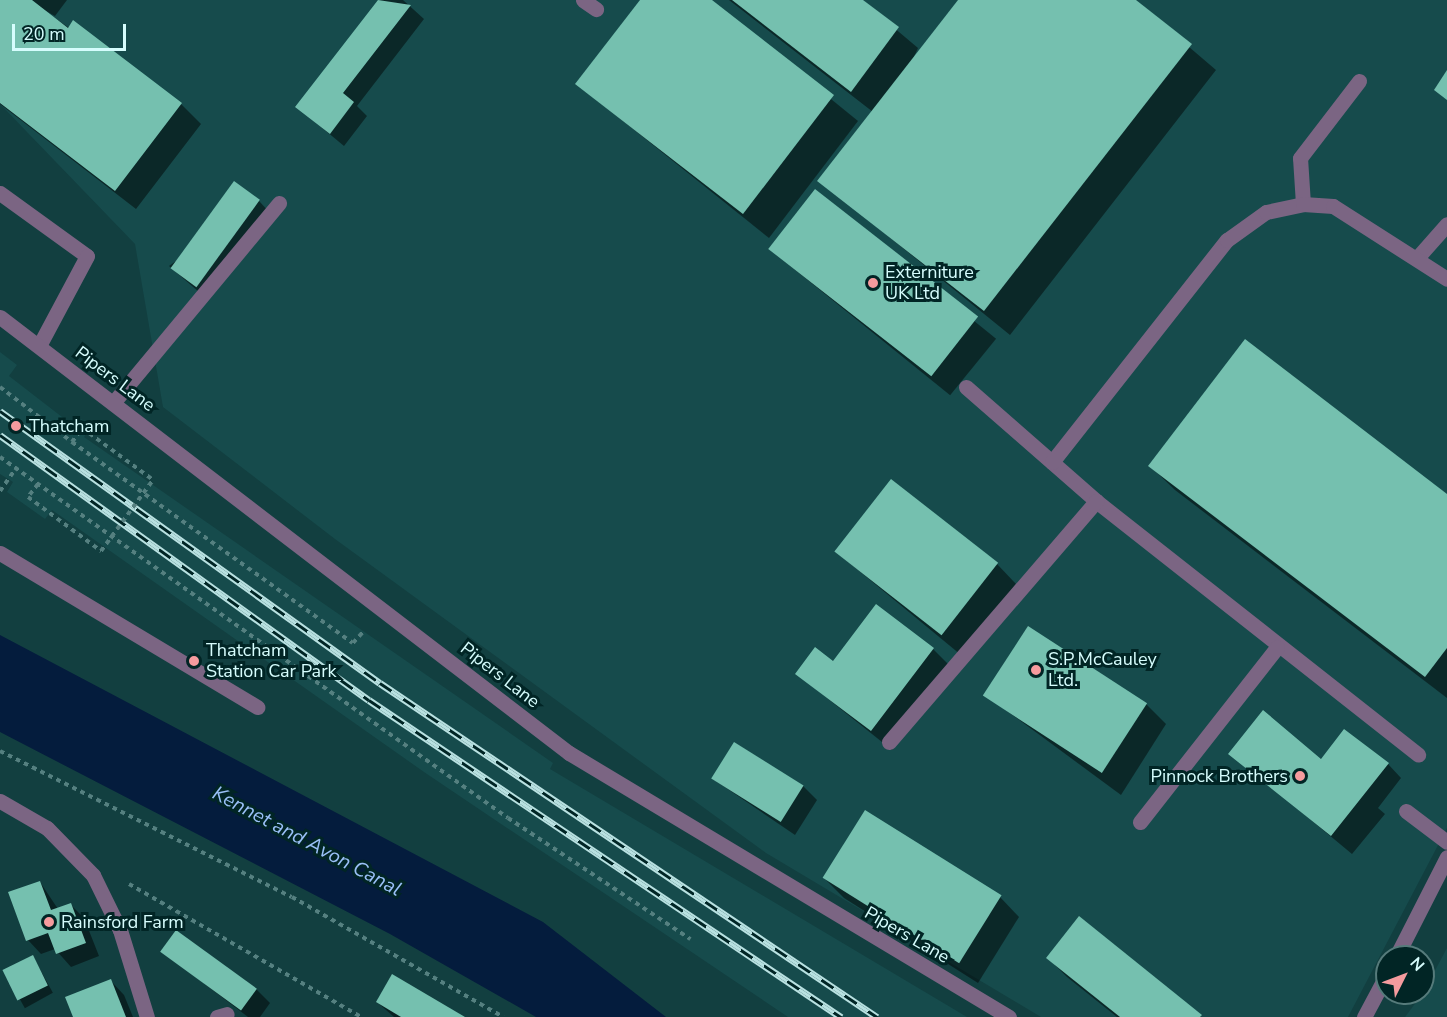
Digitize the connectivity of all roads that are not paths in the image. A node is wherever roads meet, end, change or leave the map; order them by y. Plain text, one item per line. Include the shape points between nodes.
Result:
1 (1359, 81) dead end
2 (0, 194) edge
3 (279, 204) dead end
4 (1303, 204) junction
5 (1447, 224) edge
6 (1417, 258) junction
7 (1447, 279) edge
8 (0, 317) edge
9 (39, 346) junction
10 (966, 387) dead end
11 (113, 403) junction
12 (1052, 462) junction
13 (1096, 501) junction
14 (0, 553) edge
15 (1277, 647) junction
16 (257, 707) dead end
17 (889, 742) dead end
18 (1418, 754) dead end
19 (0, 801) edge
20 (1406, 811) dead end
21 (1140, 822) dead end
22 (1447, 842) edge
23 (1447, 857) edge
24 (1402, 945) edge
25 (1375, 996) edge
26 (147, 1017) edge
27 (1009, 1017) edge
28 (1364, 1017) edge

1 - 4 street via 1300,158
2 - 9 street via 87,256
3 - 11 street
4 - 6 street via 1333,206
4 - 12 street via 1266,212 1227,240
5 - 6 street
6 - 7 street
8 - 9 street, Pipers Lane
9 - 11 street, Pipers Lane
10 - 12 street
11 - 27 street, Pipers Lane via 569,753
12 - 13 street
13 - 15 street
13 - 17 street
14 - 16 street
15 - 18 street
15 - 21 street
19 - 26 street via 47,828 93,875 120,930
20 - 22 street
23 - 24 street
25 - 28 street

